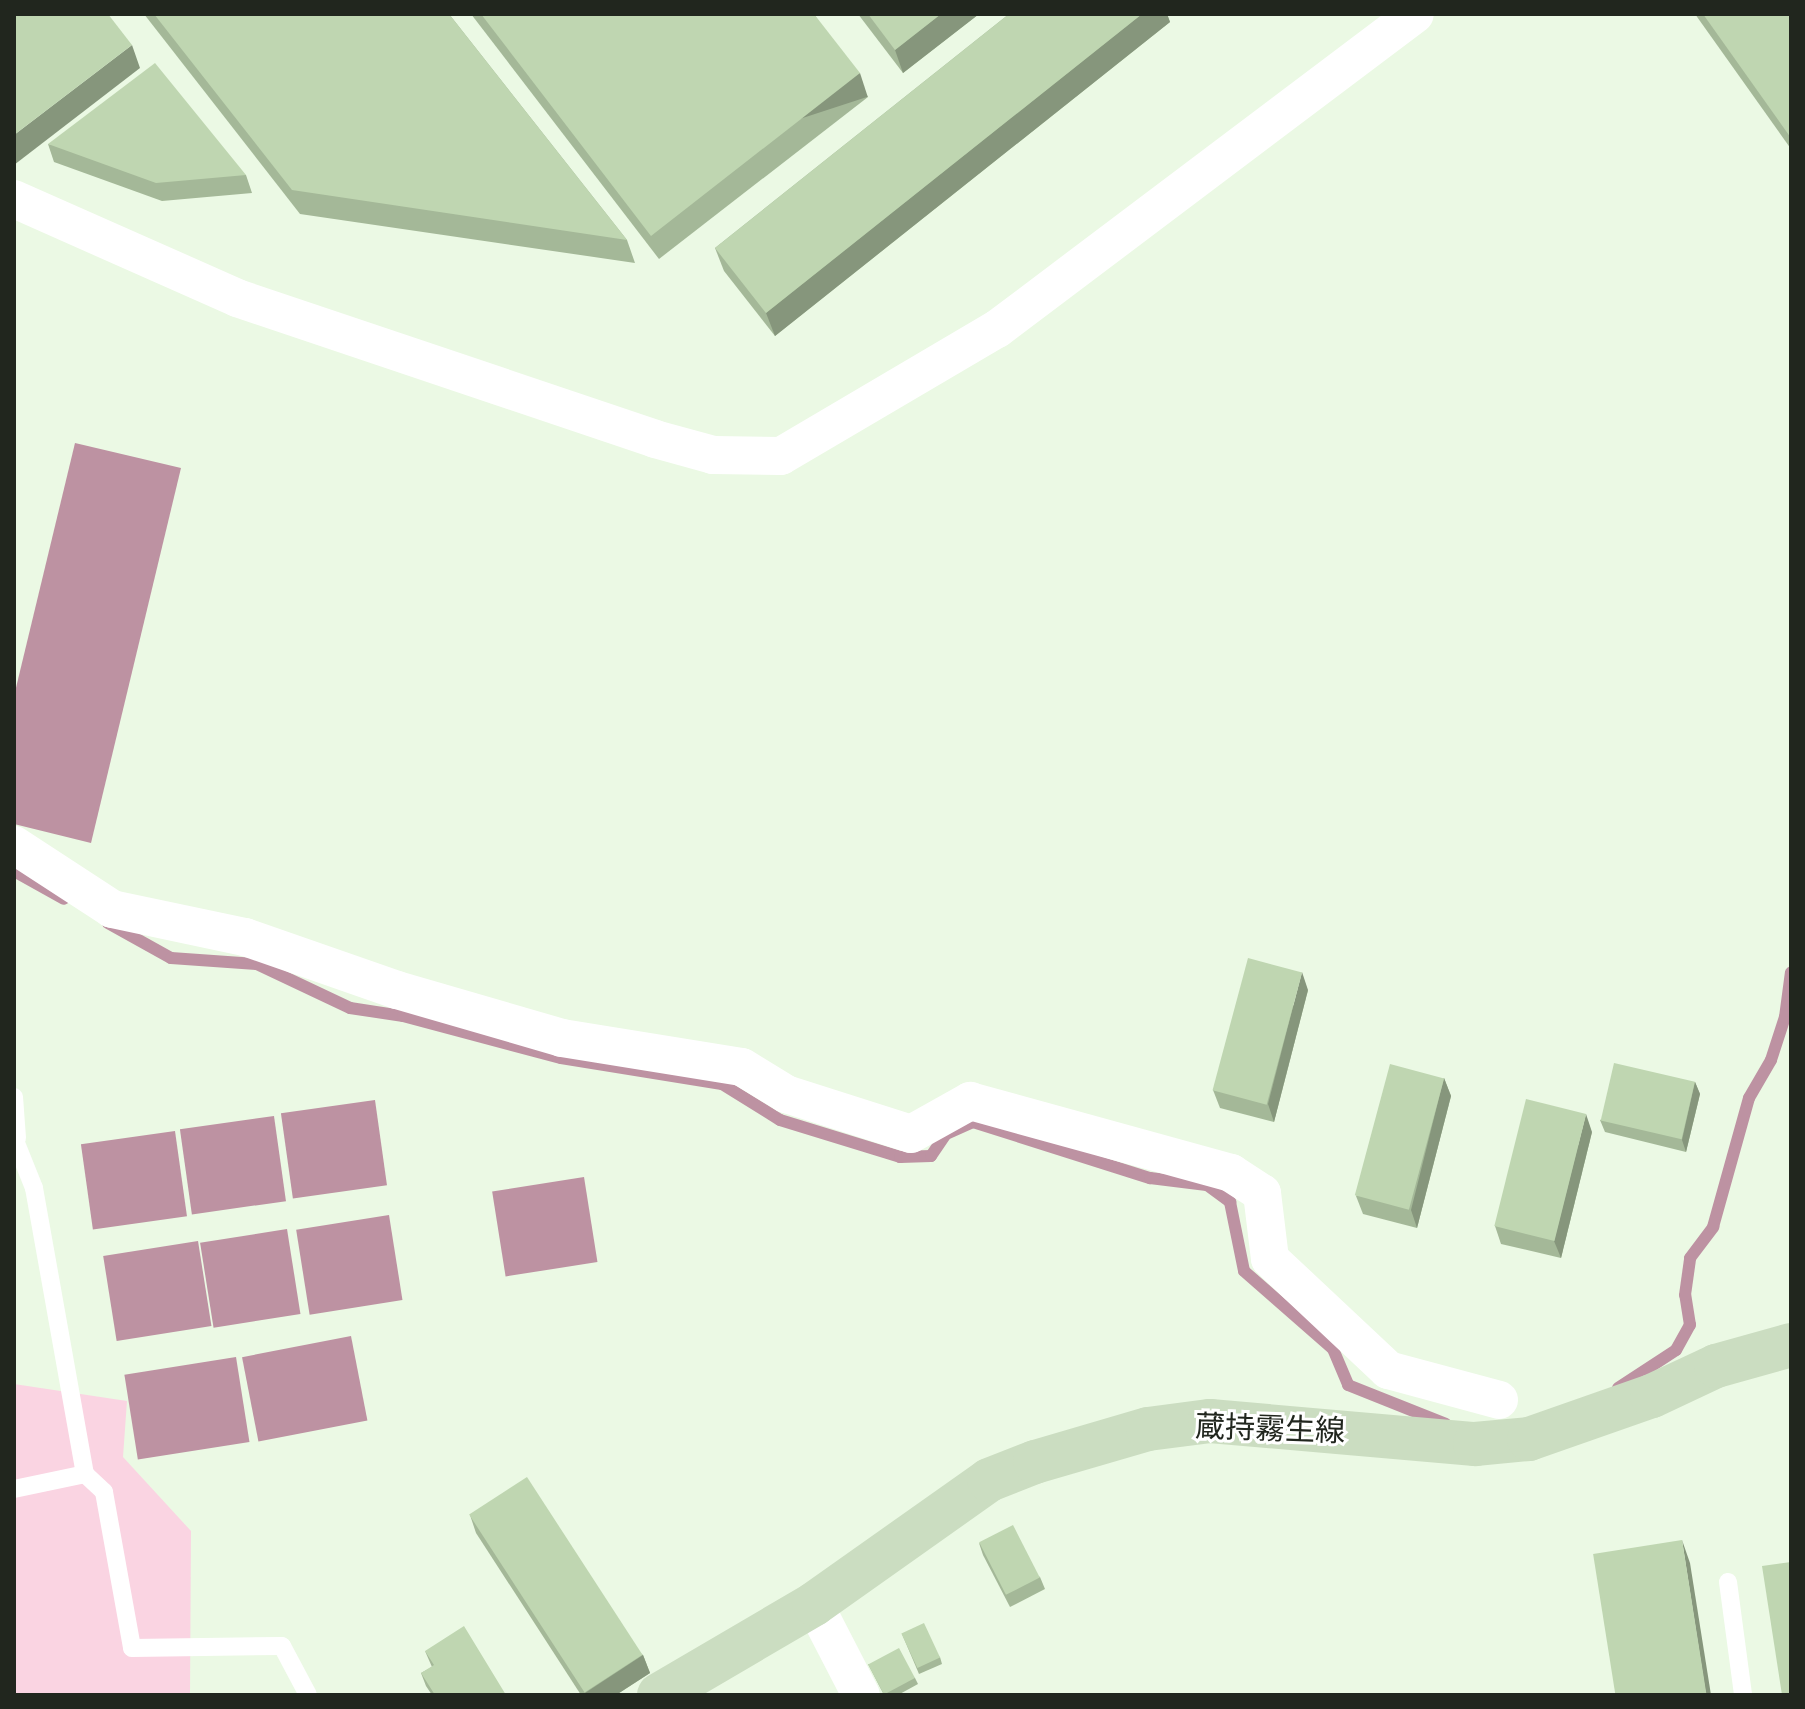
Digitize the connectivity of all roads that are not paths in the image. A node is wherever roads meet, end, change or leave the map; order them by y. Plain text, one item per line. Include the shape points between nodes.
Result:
1 (1415, 14) edge
2 (14, 199) edge
3 (14, 845) edge
4 (14, 1097) edge
5 (15, 1138) edge
6 (1791, 1345) edge
7 (1499, 1400) joint
8 (1503, 1443) junction
9 (85, 1474) junction
10 (14, 1489) edge
11 (1728, 1582) dead end
12 (814, 1604) junction
13 (308, 1695) edge
14 (659, 1695) edge
15 (861, 1695) edge
16 (1743, 1695) edge

1 - 2 street via 997,329 781,456 713,455 640,434 237,298
3 - 7 street via 112,909 245,937 397,990 562,1038 742,1067 786,1094 911,1134 970,1101 1231,1173 1262,1193 1270,1259 1388,1370
4 - 5 lane
5 - 9 lane via 34,1188
6 - 8 main road, 蔵持霧生線 via 1716,1366 1572,1425
7 - 8 lane
8 - 12 main road, 蔵持霧生線 via 1210,1421 1148,1429 989,1480
9 - 10 lane
9 - 13 lane via 104,1492 132,1648 282,1646
11 - 16 lane
12 - 14 main road, 蔵持霧生線
12 - 15 street

